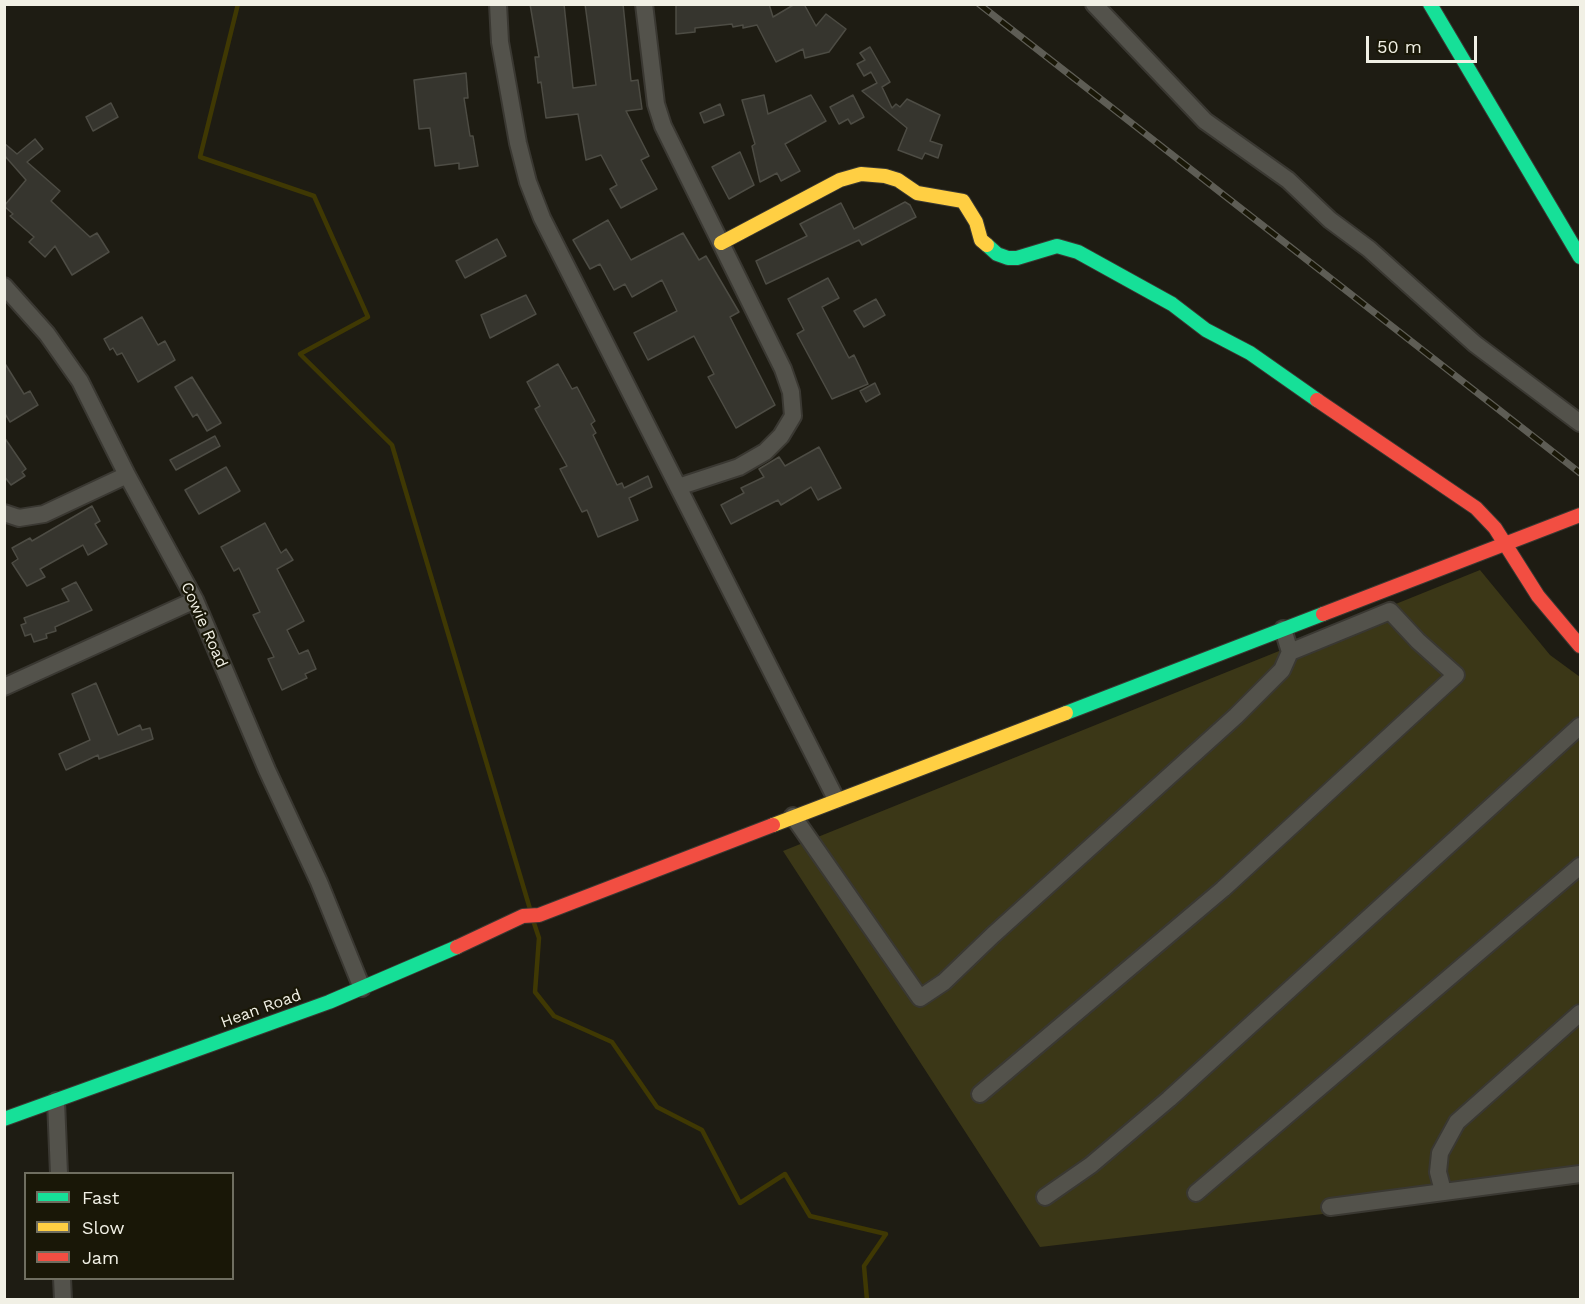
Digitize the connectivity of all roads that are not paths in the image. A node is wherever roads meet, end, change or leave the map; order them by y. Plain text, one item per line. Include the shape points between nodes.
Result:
1 (498, 4) edge
2 (644, 4) edge
3 (1094, 4) edge
4 (1430, 4) edge
5 (721, 243) junction
6 (1581, 257) edge
7 (4, 286) edge
8 (1581, 423) edge
9 (127, 475) junction
10 (678, 487) junction
11 (4, 513) edge
12 (1581, 515) edge
13 (1504, 545) junction
14 (195, 600) junction
15 (1284, 629) junction
16 (1581, 646) edge
17 (1290, 652) junction
18 (4, 687) edge
19 (1581, 726) edge
20 (836, 799) junction
21 (793, 816) junction
22 (1581, 866) edge
23 (362, 988) junction
24 (1581, 1013) edge
25 (980, 1094) dead end
26 (56, 1101) junction
27 (4, 1119) edge
28 (59, 1172) edge
29 (1581, 1174) edge
30 (1443, 1191) junction
31 (1196, 1193) dead end
32 (1045, 1197) dead end
33 (1330, 1207) dead end
34 (62, 1280) edge
35 (63, 1299) edge

1 - 10 street via 500,42 528,182 542,218
2 - 5 street via 656,105
3 - 8 street via 1205,121 1288,180 1475,344
4 - 6 street
5 - 10 street via 783,369 791,392 793,416 765,452 739,467
5 - 13 street via 840,180 861,174 885,176 917,193 963,201 976,222 981,240 997,254 1017,258 1057,246 1078,252 1172,304 1476,508
7 - 9 street, Cowie Road via 47,334 80,381
9 - 11 street via 44,514 19,518
9 - 14 street, Cowie Road
10 - 20 street
12 - 13 street
13 - 15 street
13 - 16 street via 1538,596
14 - 18 street
14 - 23 street, Cowie Road
15 - 17 street
15 - 20 street
17 - 21 street via 1282,670 1208,744 944,982 920,998
17 - 25 street via 1390,611 1456,675 1224,889
19 - 32 street via 1169,1099
20 - 21 street
21 - 23 street, Hean Road via 539,915 523,916
22 - 31 street
23 - 26 street, Hean Road
24 - 30 street via 1457,1122 1440,1154 1438,1172
26 - 27 street, Hean Road
26 - 28 street
29 - 30 street
30 - 33 street
34 - 35 street

